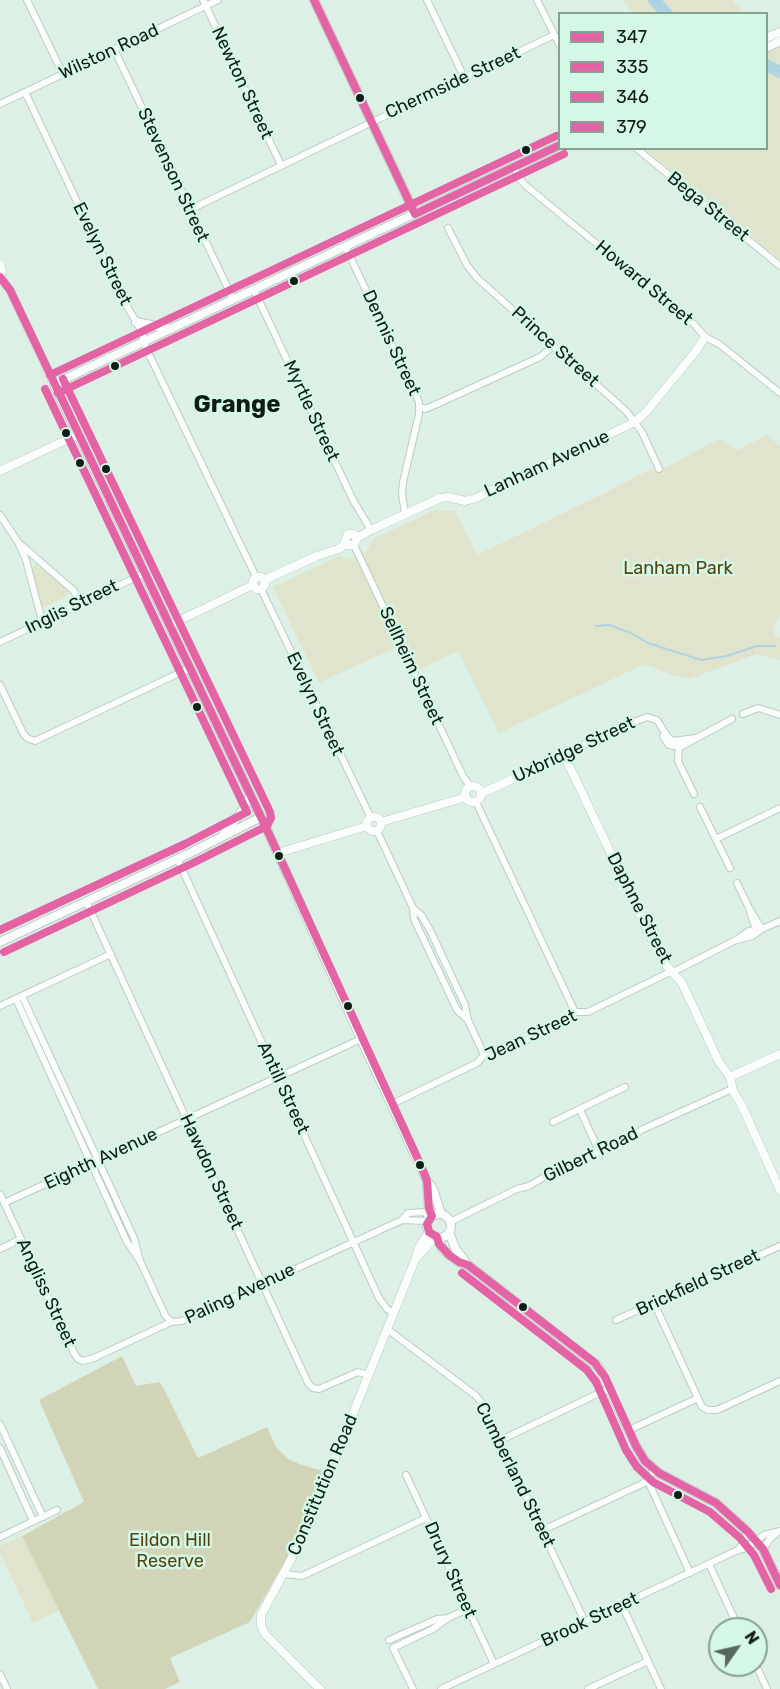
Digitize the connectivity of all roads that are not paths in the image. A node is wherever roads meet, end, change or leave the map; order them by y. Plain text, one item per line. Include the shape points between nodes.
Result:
1 (27, 0) edge
2 (218, 0) edge
3 (314, 0) edge
4 (427, 0) edge
5 (537, 0) edge
6 (204, 3) edge
7 (780, 32) edge
8 (554, 35) junction
9 (768, 37) edge
10 (558, 42) edge
11 (114, 49) junction
12 (63, 74) junction
13 (464, 77) junction
14 (25, 92) junction
15 (0, 104) edge
16 (372, 122) junction
17 (558, 146) edge
18 (638, 150) edge
19 (281, 165) junction
20 (514, 167) junction
21 (189, 210) junction
22 (415, 214) junction
23 (448, 228) dead end
24 (345, 246) junction
25 (0, 264) edge
26 (780, 266) edge
27 (0, 276) edge
28 (254, 290) junction
29 (233, 299) junction
30 (136, 322) junction
31 (171, 329) junction
32 (705, 337) junction
33 (145, 341) junction
34 (553, 346) junction
35 (54, 384) junction
36 (780, 393) edge
37 (420, 407) junction
38 (635, 422) junction
39 (79, 434) junction
40 (659, 469) dead end
41 (0, 471) edge
42 (405, 513) junction
43 (0, 515) edge
44 (371, 530) junction
45 (18, 542) junction
46 (352, 542) junction
47 (38, 560) junction
48 (27, 566) junction
49 (145, 573) junction
50 (259, 583) junction
51 (81, 602) junction
52 (42, 621) junction
53 (170, 625) junction
54 (0, 642) edge
55 (190, 668) junction
56 (0, 685) edge
57 (743, 714) dead end
58 (780, 715) edge
59 (732, 719) dead end
60 (677, 745) junction
61 (565, 757) junction
62 (470, 786) junction
63 (482, 793) junction
64 (694, 794) dead end
65 (250, 796) junction
66 (466, 797) junction
67 (476, 802) junction
68 (700, 807) dead end
69 (780, 808) edge
70 (261, 817) junction
71 (369, 822) junction
72 (381, 822) junction
73 (377, 831) junction
74 (221, 838) junction
75 (716, 839) junction
76 (278, 853) junction
77 (177, 858) junction
78 (730, 868) dead end
79 (737, 884) dead end
80 (86, 901) junction
81 (780, 921) edge
82 (758, 930) junction
83 (0, 942) edge
84 (111, 954) junction
85 (673, 972) junction
86 (19, 997) junction
87 (0, 1006) edge
88 (575, 1012) junction
89 (361, 1039) junction
90 (780, 1054) edge
91 (484, 1055) junction
92 (278, 1077) junction
93 (730, 1077) junction
94 (625, 1088) dead end
95 (732, 1089) junction
96 (392, 1104) junction
97 (580, 1110) junction
98 (187, 1119) junction
99 (553, 1122) dead end
100 (599, 1151) junction
101 (98, 1160) junction
102 (91, 1163) junction
103 (780, 1190) edge
104 (0, 1194) edge
105 (4, 1203) junction
106 (433, 1217) junction
107 (450, 1222) junction
108 (448, 1232) junction
109 (434, 1235) junction
110 (21, 1239) junction
111 (354, 1242) junction
112 (780, 1246) edge
113 (0, 1249) edge
114 (140, 1261) junction
115 (468, 1265) junction
116 (262, 1284) junction
117 (654, 1303) junction
118 (394, 1313) junction
119 (616, 1320) dead end
120 (171, 1322) junction
121 (387, 1329) junction
122 (78, 1359) joint
123 (369, 1375) junction
124 (780, 1381) edge
125 (610, 1388) junction
126 (698, 1398) junction
127 (0, 1424) edge
128 (629, 1430) junction
129 (501, 1440) junction
130 (0, 1448) edge
131 (655, 1470) junction
132 (406, 1475) dead end
133 (648, 1481) junction
134 (57, 1510) dead end
135 (43, 1516) junction
136 (426, 1518) junction
137 (33, 1521) junction
138 (543, 1530) junction
139 (747, 1531) junction
140 (778, 1532) edge
141 (0, 1537) edge
142 (757, 1541) junction
143 (763, 1549) junction
144 (738, 1550) junction
145 (709, 1564) junction
146 (690, 1573) junction
147 (284, 1574) junction
148 (780, 1585) edge
149 (622, 1605) junction
150 (468, 1609) junction
151 (733, 1617) edge
152 (585, 1622) junction
153 (648, 1661) junction
154 (494, 1664) junction
155 (0, 1674) edge
156 (7, 1689) edge
157 (320, 1689) edge
158 (413, 1689) edge
159 (441, 1689) edge
160 (588, 1689) edge
161 (660, 1689) edge

1 - 12 street
2 - 6 street, Wilston Road
3 - 16 main road
4 - 13 street
5 - 8 street
6 - 11 street, Wilston Road
6 - 19 street, Newton Street
7 - 9 main road
8 - 10 street
8 - 13 street, Chermside Street
11 - 12 street, Wilston Road
11 - 21 street, Stevenson Street
12 - 14 street, Wilston Road
13 - 16 street, Chermside Street
14 - 15 street, Wilston Road
14 - 30 street, Evelyn Street
16 - 19 street, Chermside Street
16 - 22 main road
17 - 20 main road
18 - 26 street, Bega Street
19 - 21 street, Chermside Street
20 - 22 main road
20 - 32 street, Howard Street via 525,185
21 - 29 street, Stevenson Street
22 - 24 main road
23 - 34 street, Prince Street via 472,273
24 - 28 main road
24 - 37 street, Dennis Street
25 - 27 street
27 - 35 street
28 - 29 main road
28 - 44 street, Myrtle Street via 353,500
29 - 31 main road
30 - 31 main road
30 - 33 street, Evelyn Street
31 - 33 main road
32 - 36 street, Howard Street
32 - 38 street, Lanham Avenue
33 - 35 main road
33 - 50 street, Evelyn Street
34 - 37 street via 540,357 426,409
34 - 38 street, Prince Street
35 - 39 main road
37 - 42 street, Dennis Street via 402,482
38 - 40 street, Prince Street
38 - 42 street, Lanham Avenue via 476,498 440,498
39 - 41 street
39 - 49 main road
42 - 44 street, Lanham Avenue
43 - 45 street
44 - 46 street, Lanham Avenue
45 - 47 street
45 - 48 street
46 - 50 street, Lanham Avenue
46 - 62 street, Sellheim Street
47 - 48 street
47 - 51 street
48 - 52 street
49 - 51 street, Inglis Street
49 - 53 main road
50 - 53 street, Lanham Avenue
50 - 71 street, Evelyn Street
51 - 52 street, Inglis Street
52 - 54 street, Inglis Street
53 - 55 main road
55 - 56 street via 32,741 25,741
55 - 65 main road
57 - 58 street via 759,708
59 - 60 street
60 - 61 street, Uxbridge Street via 667,744 656,719 646,717
60 - 64 street, Uxbridge Street
61 - 63 street, Uxbridge Street via 552,759
61 - 85 street, Daphne Street via 661,957
62 - 63 street
62 - 66 street
63 - 67 street
65 - 70 main road
65 - 74 main road
66 - 67 street
66 - 72 street
67 - 88 street
68 - 75 street
69 - 75 street
70 - 74 main road
70 - 76 main road
71 - 72 street via 377,818
71 - 73 street via 371,831
71 - 76 street
72 - 73 street
73 - 91 street via 457,1010 468,1020
74 - 77 main road
75 - 78 street
76 - 89 main road
77 - 80 main road
77 - 92 street, Antill Street
79 - 82 street
80 - 83 main road
80 - 84 street, Hawdon Street
81 - 82 street, Jean Street
82 - 85 street, Jean Street via 744,933
84 - 86 street
84 - 98 street, Hawdon Street
85 - 88 street, Jean Street via 588,1012
85 - 93 street, Daphne Street
86 - 87 street
86 - 101 street
86 - 102 street
88 - 91 street, Jean Street via 566,1021 493,1056
89 - 92 street, Eighth Avenue
89 - 96 main road
90 - 93 street
91 - 96 street, Jean Street via 477,1063
92 - 98 street, Eighth Avenue
92 - 111 street, Antill Street
93 - 95 street, Daphne Street
94 - 97 street
95 - 100 street, Gilbert Road
95 - 103 street, Daphne Street
96 - 106 main road via 427,1181
97 - 99 street
97 - 100 street
98 - 101 street, Eighth Avenue
98 - 116 street, Hawdon Street
100 - 107 street, Gilbert Road
101 - 102 street, Eighth Avenue
101 - 114 street via 134,1238
102 - 105 street, Eighth Avenue
102 - 114 street
104 - 105 street, Angliss Street
105 - 110 street, Angliss Street
106 - 107 main road via 446,1216
106 - 109 main road
106 - 111 street, Paling Avenue via 402,1220
107 - 108 main road
108 - 109 main road via 444,1237
108 - 115 main road
109 - 115 main road via 449,1255
109 - 118 street, Constitution Road via 415,1260
110 - 113 street
110 - 122 street, Angliss Street
111 - 116 street, Paling Avenue
111 - 118 street, Antill Street via 382,1303
112 - 117 street, Brickfield Street
114 - 120 street
115 - 125 main road via 595,1363
116 - 120 street, Paling Avenue via 182,1321
116 - 123 street, Hawdon Street via 311,1387 321,1388 358,1372
117 - 119 street, Brickfield Street
117 - 126 street
118 - 121 street, Constitution Road
120 - 122 street, Paling Avenue via 94,1358
121 - 123 street, Constitution Road
121 - 129 street, Cumberland Street via 479,1399
123 - 147 street, Constitution Road via 304,1535
124 - 126 street via 717,1410 702,1407
125 - 128 main road
125 - 129 street
126 - 128 street
127 - 135 street
128 - 131 main road via 640,1454
129 - 138 street, Cumberland Street
130 - 137 street
131 - 133 street
131 - 139 main road via 716,1503
132 - 136 street, Drury Street
133 - 138 street
133 - 146 street
134 - 135 street
135 - 137 street
136 - 147 street via 302,1576
136 - 150 street, Drury Street
137 - 141 street
138 - 152 street, Cumberland Street
139 - 142 main road
139 - 144 street
140 - 142 street, Brook Street via 768,1533
140 - 143 street, Brook Street
142 - 143 main road
142 - 144 street, Brook Street
143 - 148 main road
144 - 145 street, Brook Street
145 - 146 street, Brook Street
145 - 151 street
146 - 149 street, Brook Street
147 - 157 street, Constitution Road via 261,1615 261,1625 265,1634
149 - 152 street, Brook Street
149 - 153 street
150 - 154 street, Drury Street
150 - 158 street via 437,1619 391,1645
152 - 154 street, Brook Street
153 - 160 street
153 - 161 street
154 - 159 street, Brook Street
155 - 156 street

